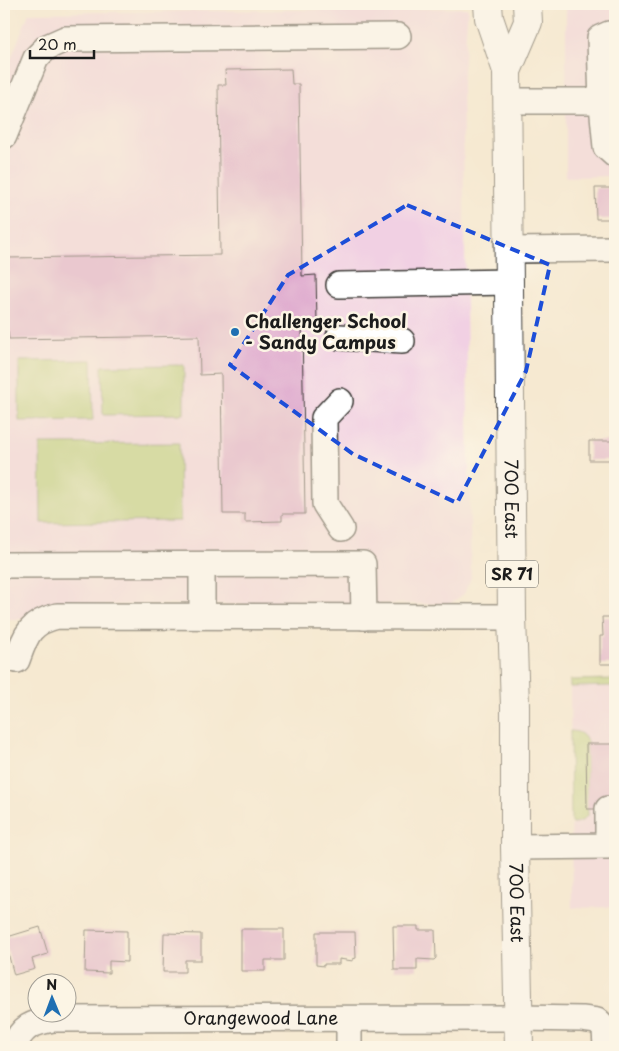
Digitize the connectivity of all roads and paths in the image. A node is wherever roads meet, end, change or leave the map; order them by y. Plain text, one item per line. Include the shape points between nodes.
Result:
1 (488, 4) edge
2 (528, 4) edge
3 (612, 34) edge
4 (398, 36) dead end
5 (508, 70) junction
6 (508, 101) junction
7 (602, 104) junction
8 (4, 136) edge
9 (615, 155) edge
10 (615, 249) edge
11 (509, 250) junction
12 (510, 282) junction
13 (339, 285) dead end
14 (339, 337) dead end
15 (402, 341) dead end
16 (340, 401) dead end
17 (341, 529) dead end
18 (202, 565) junction
19 (4, 566) edge
20 (202, 616) junction
21 (364, 617) junction
22 (512, 617) junction
23 (17, 660) dead end
24 (608, 809) dead end
25 (515, 847) junction
26 (349, 1018) junction
27 (519, 1018) junction
28 (14, 1047) edge
29 (349, 1047) edge
30 (519, 1047) edge
31 (606, 1047) edge

1 - 5 main road, 700 East / SR 71 via 489,18
2 - 5 main road, 700 East / SR 71 via 528,22
3 - 7 street via 600,38
4 - 8 street via 288,37 273,52 160,55 146,39 65,39 40,52
5 - 6 main road, 700 East / SR 71
6 - 7 street via 596,101
6 - 11 main road, 700 East / SR 71
7 - 9 street via 606,148
10 - 11 street
11 - 12 main road, 700 East / SR 71
12 - 13 street
12 - 22 main road, 700 East / SR 71
14 - 15 street
16 - 17 street via 324,418 325,504
18 - 19 street
18 - 20 street
18 - 21 street via 364,564
20 - 21 street
20 - 23 street via 48,618 26,636
21 - 22 street
22 - 25 main road, 700 East / SR 71
24 - 25 street via 608,846
25 - 27 main road, 700 East / SR 71
26 - 27 street, Orangewood Lane
26 - 28 street, Orangewood Lane via 52,1019 25,1027
26 - 29 street
27 - 30 main road, 700 East / SR 71
27 - 31 street, Orangewood Lane via 597,1021 605,1029

